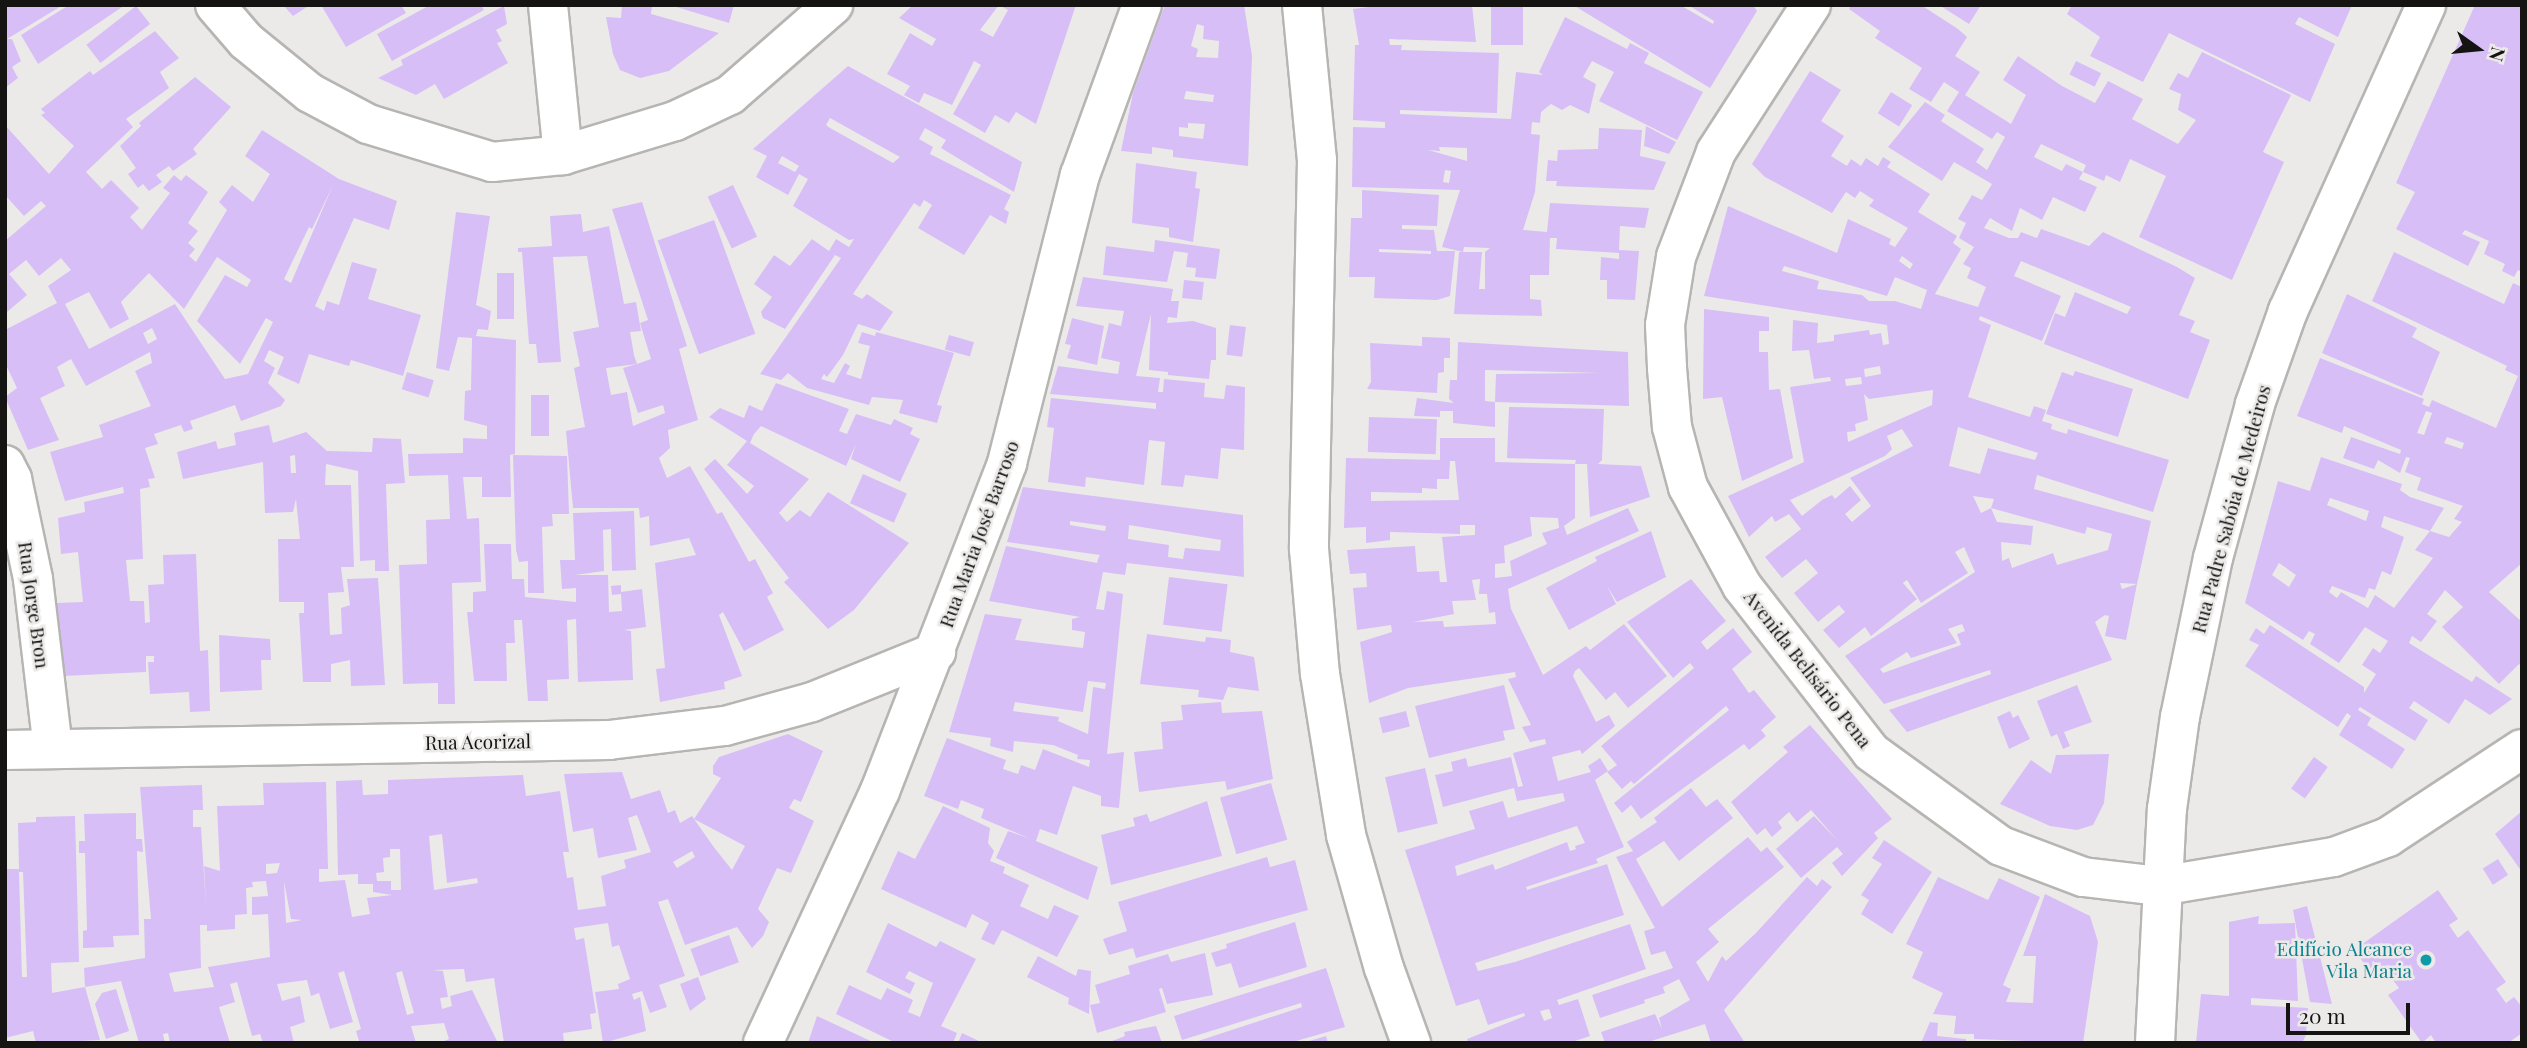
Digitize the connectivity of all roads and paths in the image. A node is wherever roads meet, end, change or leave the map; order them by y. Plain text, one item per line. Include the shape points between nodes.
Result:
1 (215, 5) edge
2 (548, 5) edge
3 (833, 5) edge
4 (1142, 5) edge
5 (1302, 5) edge
6 (1811, 5) edge
7 (2426, 5) edge
8 (563, 155) junction
9 (5, 465) edge
10 (936, 652) junction
11 (53, 748) junction
12 (2522, 749) edge
13 (5, 750) edge
14 (2160, 886) junction
15 (763, 1043) edge
16 (1411, 1043) edge
17 (2155, 1043) edge

1 - 8 street via 246,41 310,93 368,124 492,162
2 - 8 street
3 - 8 street via 730,95 675,121
4 - 10 street, Rua Maria José Barroso via 1080,175 1007,463
5 - 16 street via 1317,160 1309,550 1320,674 1346,835
6 - 14 street, Avenida Belisário Pena via 1716,152 1676,257 1665,324 1667,368 1672,427 1688,487 1742,586 1871,752 2001,846 2083,877
7 - 14 street, Rua Padre Sabóia de Medeiros via 2288,311 2255,404 2213,558 2180,717
9 - 11 street, Rua Jorge Bron via 33,579
10 - 11 street, Rua Acorizal via 813,702 725,726 609,740
10 - 15 street, Rua Maria José Barroso via 826,914
11 - 13 street, Rua Acorizal
12 - 14 street, Avenida Belisário Pena via 2388,837 2334,857
14 - 17 street, Rua Padre Sabóia de Medeiros

